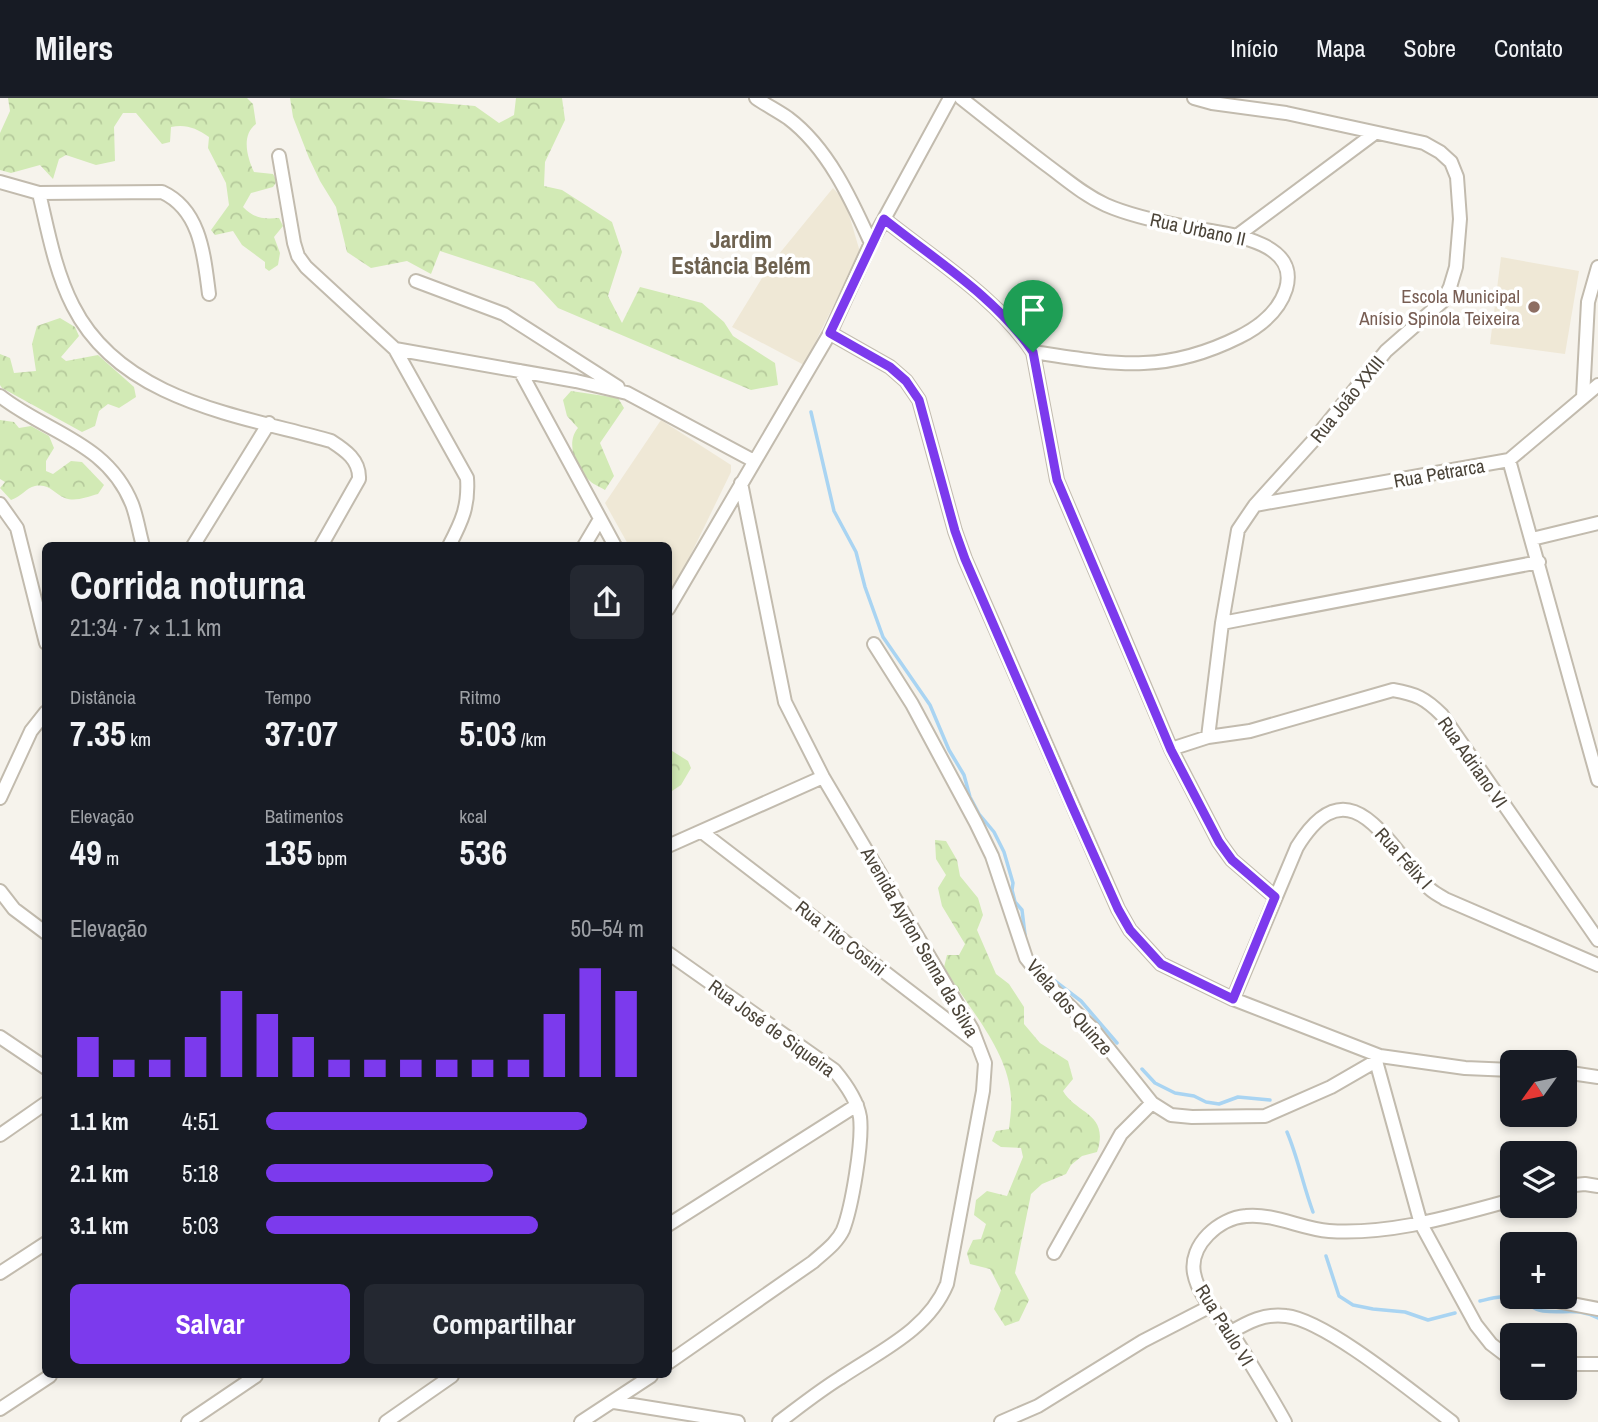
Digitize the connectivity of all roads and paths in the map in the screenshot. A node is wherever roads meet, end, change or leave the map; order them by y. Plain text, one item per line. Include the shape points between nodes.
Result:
1 (755, 98) edge
2 (950, 98) edge
3 (961, 98) edge
4 (1194, 98) edge
5 (1375, 133) junction
6 (279, 156) dead end
7 (0, 182) edge
8 (39, 193) junction
9 (884, 219) junction
10 (1238, 235) junction
11 (871, 243) junction
12 (1598, 267) edge
13 (416, 281) dead end
14 (209, 294) dead end
15 (830, 333) junction
16 (395, 349) junction
17 (1033, 352) junction
18 (520, 371) junction
19 (1598, 384) edge
20 (627, 393) junction
21 (0, 396) edge
22 (1583, 397) junction
23 (270, 423) junction
24 (1509, 460) junction
25 (754, 461) junction
26 (741, 483) junction
27 (0, 504) edge
28 (1255, 505) junction
29 (600, 519) junction
30 (1598, 523) edge
31 (1532, 540) junction
32 (142, 542) edge
33 (196, 542) edge
34 (323, 542) edge
35 (451, 542) edge
36 (586, 542) edge
37 (613, 542) edge
38 (1539, 562) junction
39 (672, 602) edge
40 (1222, 623) junction
41 (42, 627) edge
42 (874, 644) dead end
43 (42, 717) edge
44 (1208, 737) junction
45 (1171, 750) junction
46 (823, 777) junction
47 (1598, 780) edge
48 (0, 798) edge
49 (702, 832) junction
50 (672, 843) edge
51 (0, 891) edge
52 (1275, 897) junction
53 (42, 930) edge
54 (1598, 940) edge
55 (672, 956) edge
56 (1598, 964) edge
57 (1233, 999) junction
58 (0, 1037) edge
59 (980, 1045) junction
60 (1378, 1058) junction
61 (42, 1065) edge
62 (1500, 1069) edge
63 (1577, 1074) edge
64 (1598, 1077) edge
65 (1152, 1103) junction
66 (857, 1105) junction
67 (42, 1106) edge
68 (0, 1135) edge
69 (1577, 1185) edge
70 (1598, 1186) edge
71 (1500, 1203) edge
72 (672, 1222) edge
73 (1422, 1224) junction
74 (42, 1246) edge
75 (1054, 1253) dead end
76 (0, 1273) edge
77 (1577, 1305) edge
78 (1209, 1307) junction
79 (1598, 1309) edge
80 (1231, 1332) junction
81 (1500, 1351) edge
82 (672, 1360) edge
83 (1577, 1364) edge
84 (1598, 1364) edge
85 (47, 1378) edge
86 (253, 1378) edge
87 (449, 1378) edge
88 (648, 1378) edge
89 (614, 1402) junction
90 (0, 1409) edge
91 (188, 1422) edge
92 (386, 1422) edge
93 (581, 1422) edge
94 (738, 1422) edge
95 (779, 1422) edge
96 (1000, 1422) edge
97 (1285, 1422) edge
98 (1452, 1422) edge

1 - 11 street via 789,119 824,156 849,194
2 - 9 street
3 - 10 street, Rua Urbano II via 1105,205 1132,215
4 - 5 street, Rua João XXIII
5 - 10 street
5 - 28 street, Rua João XXIII via 1424,143 1451,162 1457,177 1460,219 1450,287 1443,301 1386,351
6 - 16 street via 298,256 324,286
7 - 8 street
8 - 14 street via 162,192 174,197 185,206 195,226
8 - 23 street via 74,308 116,362 188,400
9 - 11 street
9 - 17 street via 998,309
10 - 17 street, Rua Urbano II via 1272,251 1284,264 1289,279 1270,315 1252,330 1185,358 1145,364
11 - 15 street
12 - 22 street via 1588,302
13 - 20 street via 503,314
15 - 25 street
15 - 57 street via 890,367 919,400 965,559 1130,930 1161,964
16 - 18 street
16 - 35 street via 467,478 469,499
17 - 45 street via 1060,490
18 - 20 street
18 - 29 street
19 - 22 street, Rua Petrarca
20 - 25 street
21 - 32 street via 102,460 132,504
22 - 24 street, Rua Petrarca
23 - 33 street
23 - 34 street via 331,440 359,470 359,479
24 - 28 street, Rua Petrarca
24 - 31 street
25 - 26 street
26 - 39 street
26 - 46 street, Avenida Ayrton Senna da Silva via 785,702
27 - 41 street via 17,528
28 - 40 street, Rua João XXIII via 1238,530
29 - 36 street
29 - 37 street
30 - 31 street
31 - 38 street
38 - 40 street
38 - 47 street
40 - 44 street, Rua João XXIII
42 - 65 street, Viela dos Quinze via 912,704 992,856 1026,958 1092,1028
43 - 48 street
44 - 45 street, Rua Adriano VI
44 - 54 street, Rua Adriano VI via 1250,732 1393,690 1429,702
45 - 52 street via 1219,842 1232,860
46 - 49 street
46 - 59 street, Avenida Ayrton Senna da Silva
49 - 50 street
49 - 59 street, Rua Tito Cosini
51 - 53 street via 14,909
52 - 56 street, Rua Félix I via 1310,826 1323,814 1338,809 1372,822 1437,894
52 - 57 street, Rua Félix I
55 - 66 street, Rua José de Siqueira via 834,1070
57 - 60 street
58 - 61 street
59 - 95 street, Avenida Ayrton Senna da Silva via 984,1091 940,1302 907,1335
60 - 62 street
60 - 65 street, Viela dos Quinze via 1331,1087 1265,1116 1171,1115
60 - 73 street
63 - 64 street
65 - 75 street via 1121,1134
66 - 72 street
66 - 82 street, Rua José de Siqueira via 859,1153 843,1231 813,1262
67 - 68 street
69 - 70 street
71 - 73 street
73 - 78 street, Rua Paulo VI via 1326,1231 1246,1216 1224,1222 1206,1236 1195,1254 1197,1282
73 - 81 street via 1476,1325
74 - 76 street
77 - 79 street
78 - 80 street, Rua Paulo VI
78 - 96 street via 1143,1341 1038,1406
80 - 97 street, Rua Paulo VI
80 - 98 street via 1269,1316 1306,1320
83 - 84 street
85 - 90 street
86 - 91 street
87 - 92 street
88 - 89 street
89 - 93 street
89 - 94 street

